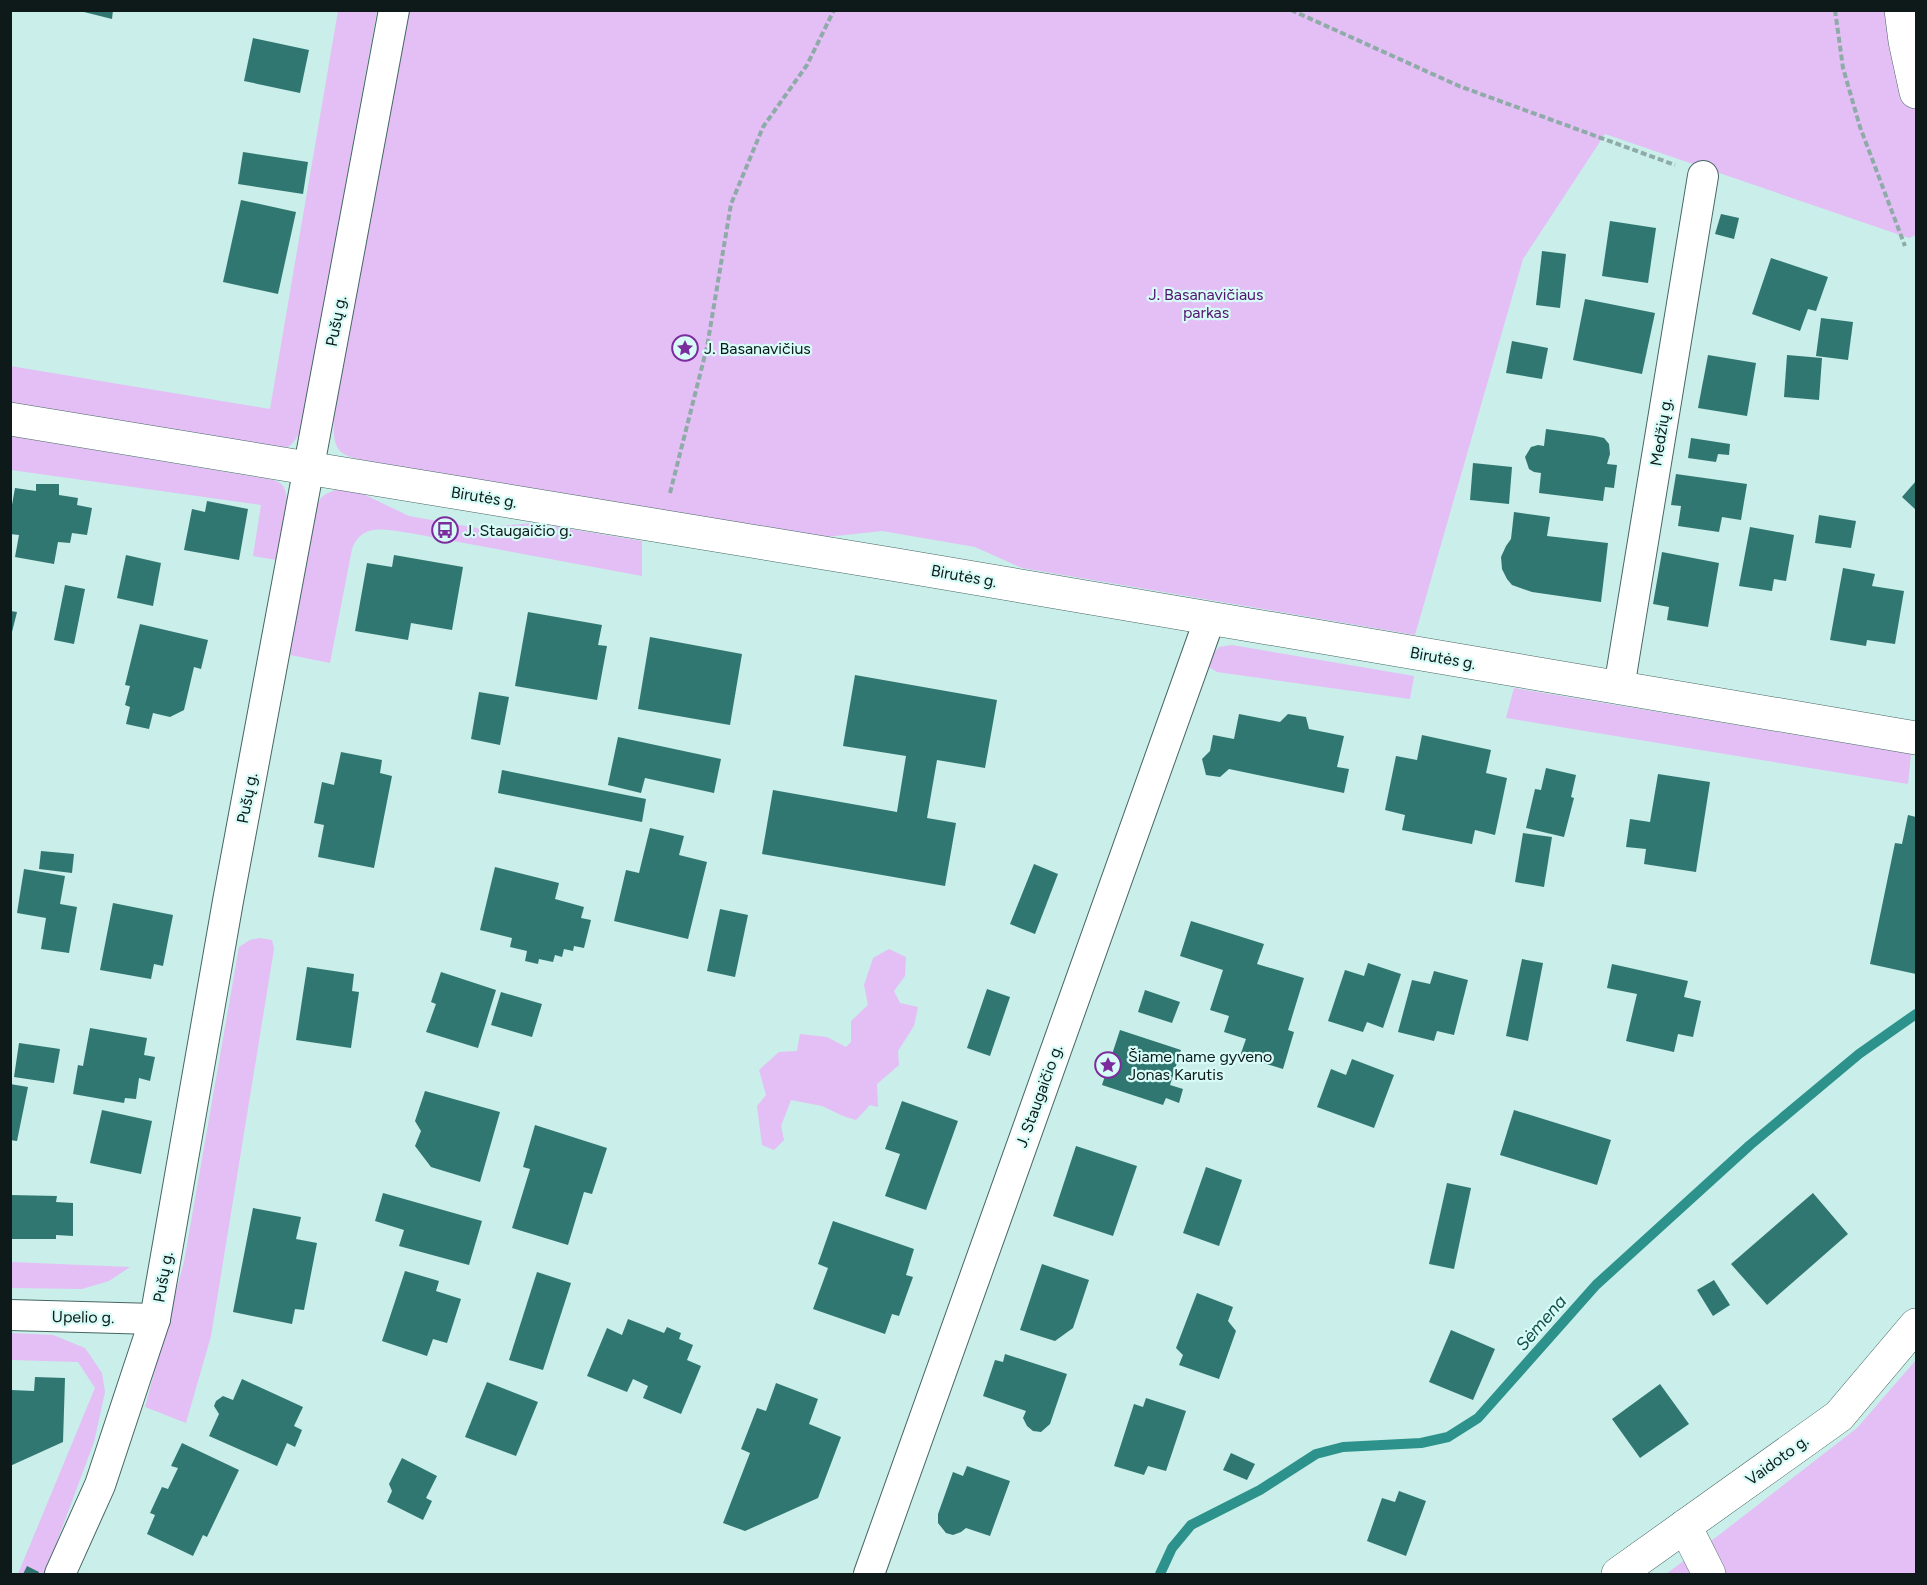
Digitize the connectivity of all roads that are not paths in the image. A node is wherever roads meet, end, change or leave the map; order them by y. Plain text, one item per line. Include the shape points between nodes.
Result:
1 (394, 10) edge
2 (1901, 10) edge
3 (1917, 92) edge
4 (1703, 176) road end
5 (10, 419) edge
6 (309, 468) junction
7 (1210, 618) junction
8 (1619, 688) junction
9 (1917, 738) edge
10 (10, 1316) edge
11 (156, 1319) junction
12 (1917, 1325) edge
13 (1685, 1526) junction
14 (60, 1575) edge
15 (869, 1575) edge
16 (1618, 1575) edge
17 (1709, 1575) edge

1 - 6 street, Pušų g.
2 - 3 street
4 - 8 street, Medžių g.
5 - 6 street, Birutės g.
6 - 7 street, Birutės g.
6 - 11 street, Pušų g. via 228,901
7 - 8 street, Birutės g.
7 - 15 street, J. Staugaičio g.
8 - 9 street, Birutės g.
10 - 11 street, Upelio g.
11 - 14 street, Pušų g. via 100,1485
12 - 13 street, Vaidoto g. via 1839,1416
13 - 16 street, Vaidoto g.
13 - 17 street

